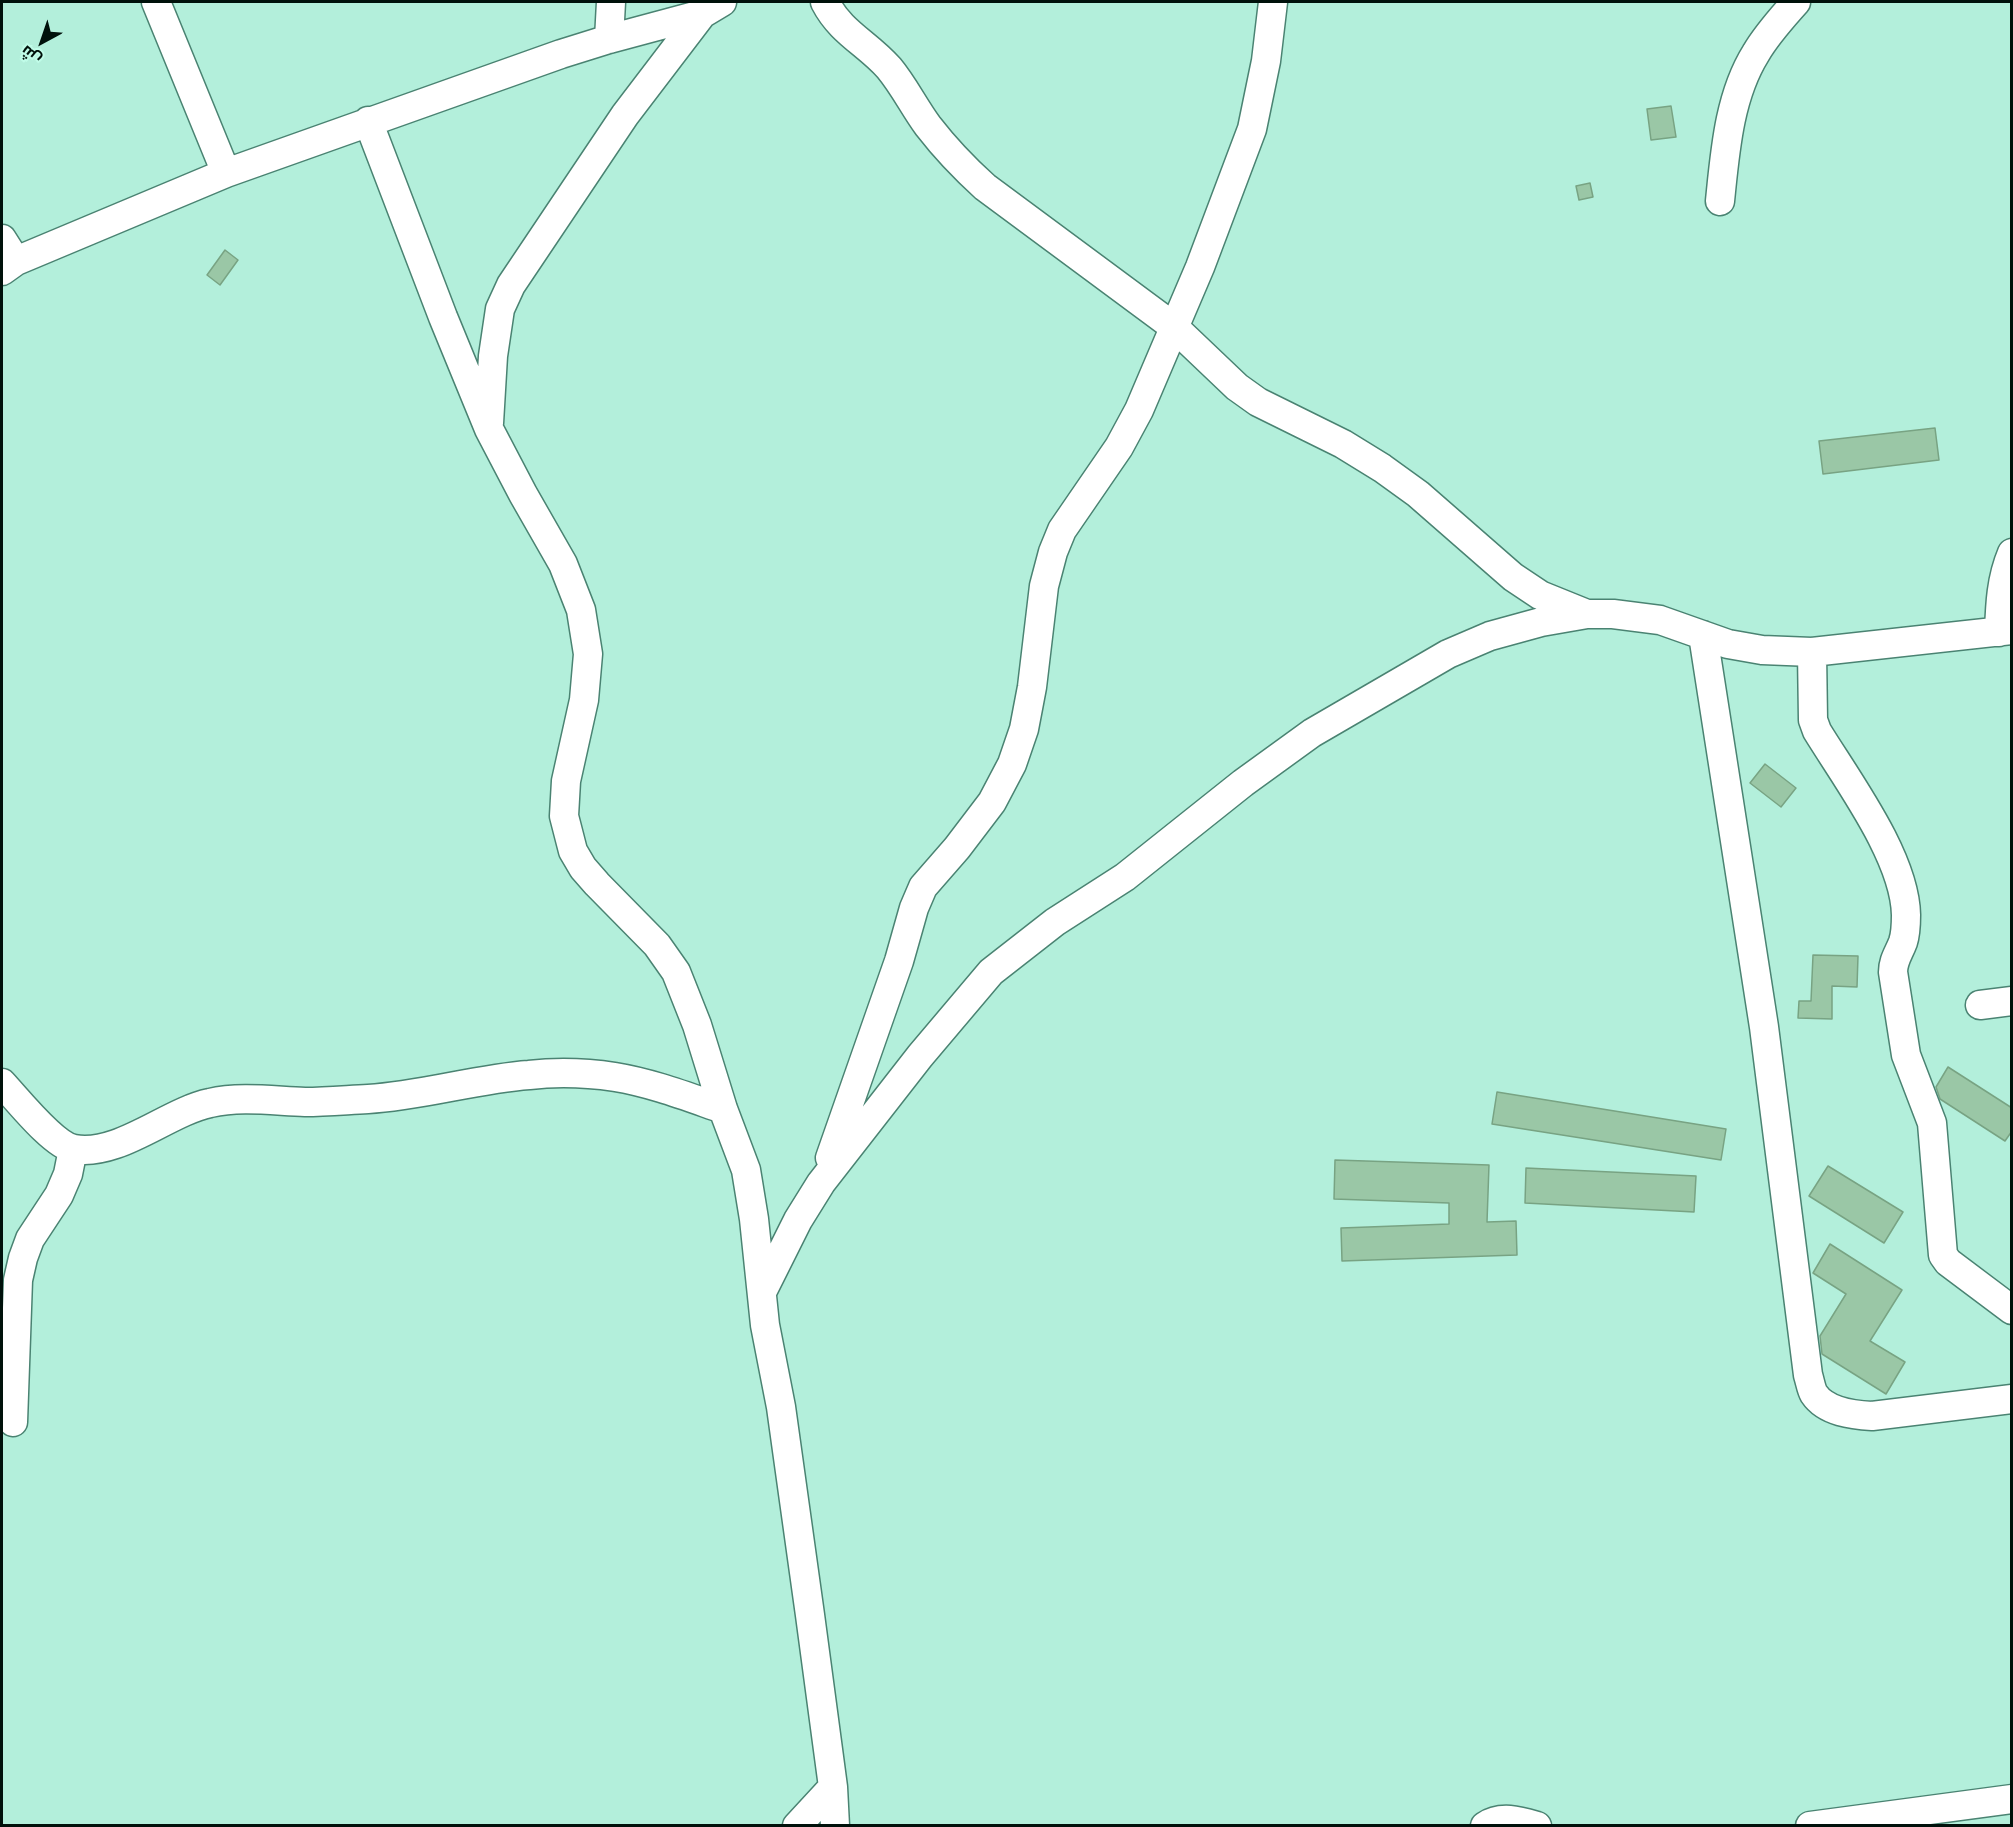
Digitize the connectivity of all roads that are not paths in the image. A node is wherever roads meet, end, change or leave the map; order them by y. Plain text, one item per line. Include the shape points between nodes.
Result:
1 (156, 2) edge
2 (611, 2) edge
3 (825, 2) edge
4 (1273, 2) edge
5 (1796, 2) edge
6 (712, 8) edge
7 (609, 39) junction
8 (368, 121) junction
9 (226, 173) junction
10 (1720, 201) dead end
11 (6, 257) edge
12 (1174, 327) junction
13 (489, 429) junction
14 (2012, 553) edge
15 (1587, 614) junction
16 (2005, 631) edge
17 (1703, 635) junction
18 (1812, 652) junction
19 (2012, 1001) edge
20 (1980, 1005) dead end
21 (2, 1083) edge
22 (723, 1109) junction
23 (73, 1149) junction
24 (821, 1182) junction
25 (762, 1292) junction
26 (2012, 1310) edge
27 (2012, 1398) edge
28 (13, 1422) dead end
29 (833, 1787) junction
30 (2012, 1799) edge
31 (797, 1826) edge
32 (835, 1826) edge
33 (1485, 1826) edge
34 (1537, 1826) edge
35 (1810, 1826) edge

1 - 9 street
2 - 7 street
3 - 12 street via 839,24 887,66 927,125 964,168
4 - 12 street via 1252,129
5 - 10 street via 1754,55 1738,90
6 - 7 street
6 - 13 street via 625,115 511,285 498,321
7 - 8 street
8 - 9 street
8 - 13 street
9 - 11 street
12 - 15 street via 1258,402 1382,468 1418,494 1513,577 1540,595
12 - 24 street via 1119,447 1062,530 1044,586 1032,687 1012,764 992,802 923,887
13 - 22 street via 563,564 581,609 588,654 584,700 566,781 564,816 573,851 597,884 668,958 697,1025
14 - 16 street via 2001,594
15 - 17 street via 1660,620
15 - 24 street via 1490,636 1415,673 1312,733 1125,877 1055,922 991,972
16 - 18 street
17 - 18 street via 1762,650
17 - 27 street via 1764,1027 1808,1376 1815,1395 1827,1406 1872,1416
18 - 26 street via 1816,731 1862,801 1896,870 1903,894 1906,931 1893,972 1906,1055 1932,1124 1943,1255
19 - 20 street
21 - 23 street via 54,1139
22 - 23 street via 615,1077 529,1075 372,1099 209,1103 131,1138 96,1149
22 - 25 street via 746,1170
23 - 28 street via 68,1174 30,1239 18,1280
24 - 25 street
25 - 29 street
29 - 31 street
29 - 32 street
30 - 35 street
33 - 34 street via 1503,1819

